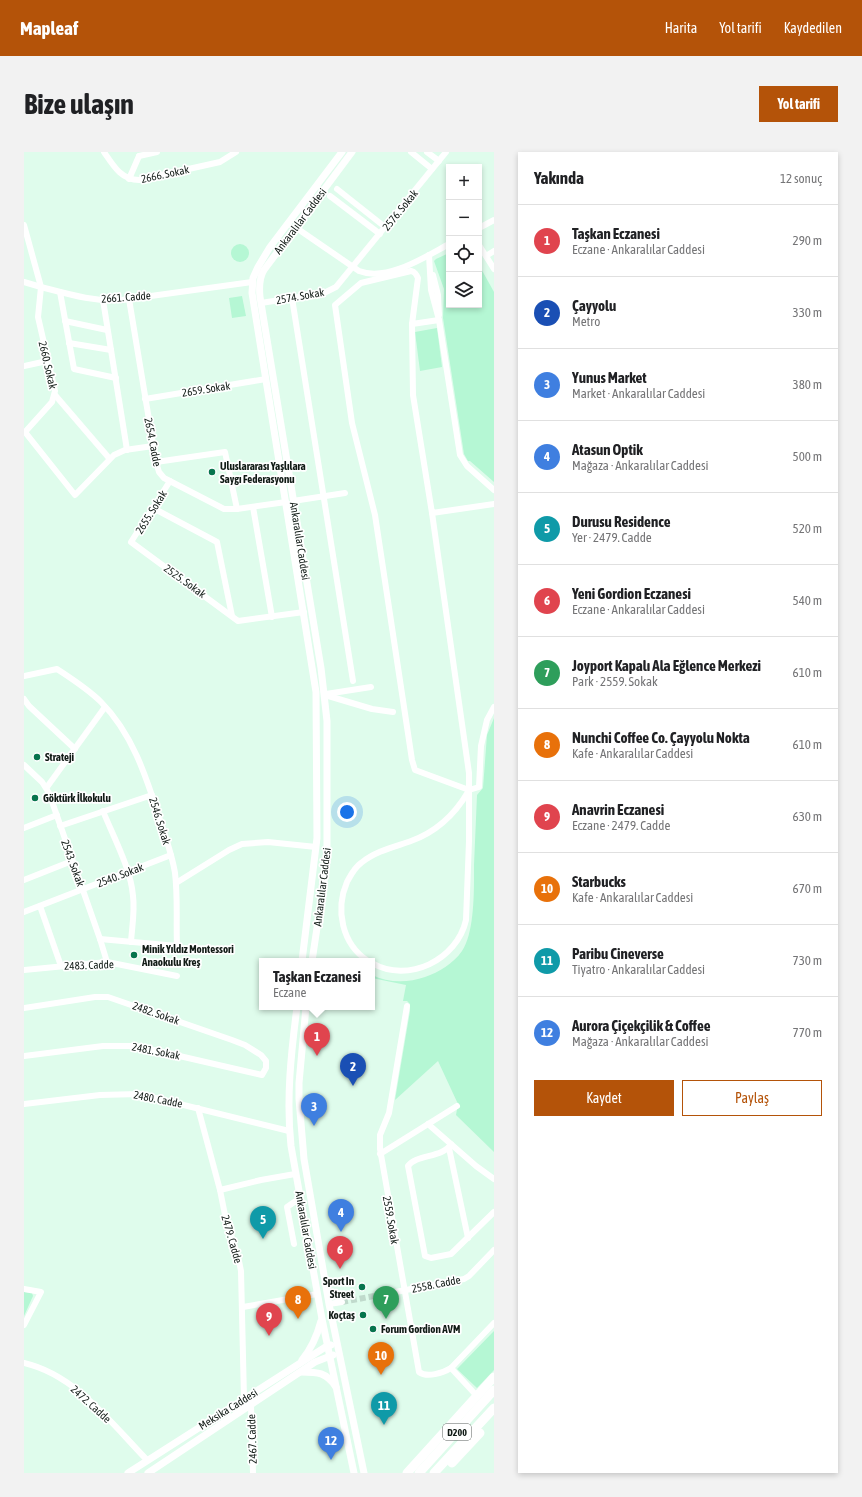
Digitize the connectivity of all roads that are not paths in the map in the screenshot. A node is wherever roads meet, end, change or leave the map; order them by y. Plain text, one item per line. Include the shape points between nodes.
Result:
1 (104, 152) edge
2 (157, 152) edge
3 (236, 152) edge
4 (342, 152) edge
5 (352, 152) edge
6 (411, 152) edge
7 (427, 152) edge
8 (446, 152) edge
9 (138, 154) edge
10 (439, 161) junction
11 (432, 169) junction
12 (129, 178) junction
13 (337, 189) dead end
14 (330, 196) dead end
15 (494, 220) edge
16 (24, 225) edge
17 (482, 226) edge
18 (295, 227) junction
19 (386, 227) junction
20 (380, 234) junction
21 (446, 246) edge
22 (482, 250) edge
23 (494, 250) edge
24 (429, 255) junction
25 (486, 256) junction
26 (353, 267) junction
27 (494, 270) edge
28 (24, 282) edge
29 (256, 282) junction
30 (41, 287) junction
31 (60, 292) junction
32 (292, 298) junction
33 (129, 299) junction
34 (103, 300) junction
35 (261, 303) junction
36 (439, 320) junction
37 (65, 321) junction
38 (412, 324) junction
39 (107, 330) junction
40 (69, 343) junction
41 (111, 350) junction
42 (47, 360) junction
43 (24, 366) edge
44 (116, 378) junction
45 (266, 379) junction
46 (54, 395) junction
47 (145, 399) junction
48 (153, 446) junction
49 (128, 450) junction
50 (109, 458) junction
51 (156, 462) junction
52 (170, 481) junction
53 (494, 490) edge
54 (345, 493) dead end
55 (324, 496) junction
56 (290, 502) junction
57 (494, 504) edge
58 (253, 507) junction
59 (153, 508) junction
60 (237, 509) junction
61 (432, 513) junction
62 (131, 542) joint
63 (304, 612) junction
64 (232, 616) junction
65 (272, 617) junction
66 (24, 676) edge
67 (353, 681) dead end
68 (371, 687) dead end
69 (325, 695) junction
70 (24, 699) edge
71 (105, 707) junction
72 (494, 707) edge
73 (394, 712) dead end
74 (75, 749) junction
75 (24, 765) edge
76 (47, 787) junction
77 (469, 790) junction
78 (152, 795) junction
79 (103, 811) junction
80 (57, 815) junction
81 (60, 826) junction
82 (24, 828) edge
83 (316, 847) junction
84 (327, 849) junction
85 (171, 855) junction
86 (72, 861) junction
87 (127, 872) junction
88 (24, 880) edge
89 (176, 883) junction
90 (83, 889) junction
91 (40, 906) junction
92 (24, 912) edge
93 (100, 939) junction
94 (131, 942) junction
95 (302, 958) edge
96 (312, 958) edge
97 (364, 958) edge
98 (107, 962) junction
99 (375, 964) edge
100 (61, 966) junction
101 (24, 970) edge
102 (177, 976) dead end
103 (407, 1006) dead end
104 (24, 1008) edge
105 (297, 1010) edge
106 (306, 1010) edge
107 (293, 1038) junction
108 (303, 1038) junction
109 (24, 1056) edge
110 (262, 1075) joint
111 (24, 1104) edge
112 (457, 1106) dead end
113 (198, 1108) junction
114 (428, 1124) junction
115 (289, 1131) junction
116 (301, 1132) junction
117 (450, 1146) junction
118 (380, 1154) junction
119 (295, 1174) junction
120 (494, 1179) edge
121 (220, 1190) junction
122 (300, 1198) junction
123 (494, 1212) edge
124 (468, 1238) junction
125 (294, 1244) dead end
126 (494, 1250) edge
127 (24, 1290) edge
128 (404, 1290) junction
129 (390, 1293) tunnel mouth
130 (317, 1294) junction
131 (342, 1302) tunnel mouth
132 (329, 1304) junction
133 (320, 1306) junction
134 (243, 1307) junction
135 (322, 1319) junction
136 (494, 1323) edge
137 (24, 1325) edge
138 (337, 1344) junction
139 (327, 1346) junction
140 (339, 1354) junction
141 (330, 1356) junction
142 (24, 1363) edge
143 (295, 1367) junction
144 (450, 1368) junction
145 (301, 1372) junction
146 (494, 1376) edge
147 (337, 1390) junction
148 (494, 1390) edge
149 (476, 1395) junction
150 (244, 1399) junction
151 (251, 1406) junction
152 (494, 1408) edge
153 (494, 1417) edge
154 (147, 1460) junction
155 (128, 1473) edge
156 (148, 1473) edge
157 (253, 1473) edge
158 (354, 1473) edge
159 (364, 1473) edge
160 (407, 1473) edge
161 (419, 1473) edge
162 (434, 1473) edge
163 (443, 1473) edge

1 - 12 street, 2666. Sokak via 115,169
2 - 9 street
3 - 12 street, 2666. Sokak via 220,162 142,180
4 - 29 main road, Ankaralılar Caddesi via 270,248 256,270
5 - 18 main road, Ankaralılar Caddesi
6 - 11 street
7 - 10 street
8 - 10 street, 2576. Sokak
9 - 12 street
10 - 11 street, 2576. Sokak
11 - 19 street, 2576. Sokak
13 - 19 street
14 - 20 street
15 - 17 street
16 - 30 street
18 - 26 street
18 - 29 main road, Ankaralılar Caddesi
19 - 20 street, 2576. Sokak
20 - 26 street, 2576. Sokak
21 - 24 street
22 - 25 street
23 - 25 street
24 - 26 street via 384,273 365,274
24 - 36 street via 438,295
25 - 27 street
26 - 32 street, 2574. Sokak via 338,286 331,290
28 - 30 street, 2661. Cadde
29 - 33 street, 2661. Cadde
29 - 35 main road, Ankaralılar Caddesi
29 - 45 main road, Ankaralılar Caddesi via 252,293
30 - 31 street, 2661. Cadde
30 - 42 street, 2660. Sokak via 38,317
31 - 34 street, 2661. Cadde
31 - 37 street
32 - 35 street, 2574. Sokak
32 - 55 street
33 - 34 street, 2661. Cadde
33 - 47 street, 2654. Cadde
34 - 39 street
35 - 56 main road, Ankaralılar Caddesi
36 - 38 street
36 - 53 street via 460,456 467,466
37 - 39 street
37 - 40 street
38 - 61 street via 413,395
38 - 77 street via 418,278 413,272 361,283 335,305 352,423 376,515 414,770
39 - 41 street
40 - 41 street
40 - 44 street via 74,369
41 - 44 street
42 - 43 street
42 - 46 street, 2660. Sokak via 55,388
44 - 49 street
45 - 47 street, 2659. Sokak
45 - 56 main road, Ankaralılar Caddesi
46 - 50 street
46 - 50 street, 2660. Sokak via 52,402 25,432 75,494
47 - 48 street, 2654. Cadde
48 - 49 street
48 - 51 street, 2654. Cadde
49 - 50 street
51 - 52 street, 2654. Cadde via 162,476
51 - 60 street via 225,452
52 - 59 street, 2655. Sokak
52 - 60 street, 2654. Cadde via 220,508
54 - 55 street, 2654. Cadde
55 - 56 street, 2654. Cadde
55 - 67 street
56 - 58 street, 2654. Cadde
56 - 63 main road, Ankaralılar Caddesi
56 - 69 main road, Ankaralılar Caddesi
57 - 61 street
58 - 60 street, 2654. Cadde
58 - 65 street
59 - 62 street, 2655. Sokak
59 - 64 street via 217,542
61 - 77 street via 465,740
62 - 64 street, 2525. Sokak
63 - 65 street
63 - 83 main road, Ankaralılar Caddesi via 316,698
64 - 65 street, 2525. Sokak via 238,621
66 - 71 street, 2546. Sokak via 57,668 96,697
68 - 69 street
69 - 73 street via 372,709
69 - 84 main road, Ankaralılar Caddesi
70 - 74 street
71 - 74 street
71 - 78 street, 2546. Sokak via 134,750
72 - 77 street via 487,720 482,740 479,787
74 - 76 street
75 - 76 street
76 - 80 street, 2543. Sokak
77 - 97 street via 453,812 433,830 419,838 378,852 354,869 342,896 342,922 354,949
77 - 99 street via 466,920 460,937 443,957 422,967 399,971
78 - 79 street
78 - 85 street, 2546. Sokak
79 - 81 street
79 - 87 street
80 - 81 street, 2543. Sokak
80 - 82 street
81 - 86 street, 2543. Sokak
83 - 84 main road
83 - 89 street via 268,842 242,844
83 - 95 main road, Ankaralılar Caddesi
84 - 96 main road, Ankaralılar Caddesi via 326,875
85 - 87 street, 2540. Sokak
85 - 89 street, 2546. Sokak
86 - 88 street
86 - 90 street, 2543. Sokak
87 - 90 street, 2540. Sokak
87 - 94 street via 134,899
89 - 94 street, 2546. Sokak via 176,946
90 - 91 street, 2540. Sokak
90 - 93 street, 2543. Sokak
91 - 92 street, 2540. Sokak
91 - 100 street
93 - 94 street
93 - 98 street, 2543. Sokak
98 - 100 street, 2483. Cadde
98 - 102 street, 2483. Cadde
100 - 101 street, 2483. Cadde
103 - 118 street, 2559. Sokak via 389,1113 380,1136
104 - 110 street, 2482. Sokak via 95,997 112,998 245,1045 266,1060 266,1068
105 - 107 main road, Ankaralılar Caddesi
106 - 108 main road, Ankaralılar Caddesi
107 - 108 main road
107 - 115 main road, Ankaralılar Caddesi
108 - 116 main road, Ankaralılar Caddesi via 299,1083
109 - 110 street, 2481. Sokak via 103,1046 136,1046
111 - 113 street, 2480. Cadde via 127,1094 150,1096
112 - 114 street
113 - 115 street, 2480. Cadde
113 - 121 street, 2479. Cadde
114 - 117 street
114 - 118 street
115 - 116 main road
115 - 119 main road, Ankaralılar Caddesi
116 - 132 main road, Ankaralılar Caddesi via 309,1196
117 - 120 street
117 - 124 street
117 - 124 street via 408,1166 424,1254 428,1258 448,1256
118 - 128 street, 2559. Sokak
119 - 121 street
119 - 122 main road, Ankaralılar Caddesi
121 - 134 street, 2479. Cadde via 241,1271
122 - 125 street via 287,1207
122 - 130 main road, Ankaralılar Caddesi
123 - 124 street
126 - 128 street, 2558. Cadde via 466,1278
127 - 137 street via 41,1292
128 - 129 street, 2558. Cadde
128 - 144 street, 2559. Sokak via 418,1369 421,1374 427,1375
130 - 133 main road, Ankaralılar Caddesi
130 - 134 street
131 - 132 street
132 - 133 main road
132 - 138 main road, Ankaralılar Caddesi
133 - 135 main road, Ankaralılar Caddesi
134 - 150 street, 2479. Cadde
135 - 139 main road, Ankaralılar Caddesi
135 - 143 main road via 312,1347
136 - 144 street
138 - 139 main road
138 - 140 main road, Ankaralılar Caddesi
139 - 141 main road, Ankaralılar Caddesi
139 - 143 main road, Meksika Caddesi
140 - 141 main road, Meksika Caddesi
140 - 159 main road, Ankaralılar Caddesi
141 - 145 main road, Meksika Caddesi
141 - 147 main road, Ankaralılar Caddesi
142 - 154 street, 2472. Cadde via 56,1376 78,1391
143 - 150 main road, Meksika Caddesi
144 - 149 street
145 - 147 main road via 322,1374 331,1380
145 - 151 main road, Meksika Caddesi
146 - 149 highway
147 - 158 main road, Ankaralılar Caddesi
148 - 161 highway, D200
149 - 160 highway
150 - 154 main road, Meksika Caddesi
151 - 156 main road, Meksika Caddesi
151 - 157 street, 2467. Cadde
152 - 162 highway, D200
153 - 163 highway
154 - 155 main road, Meksika Caddesi

